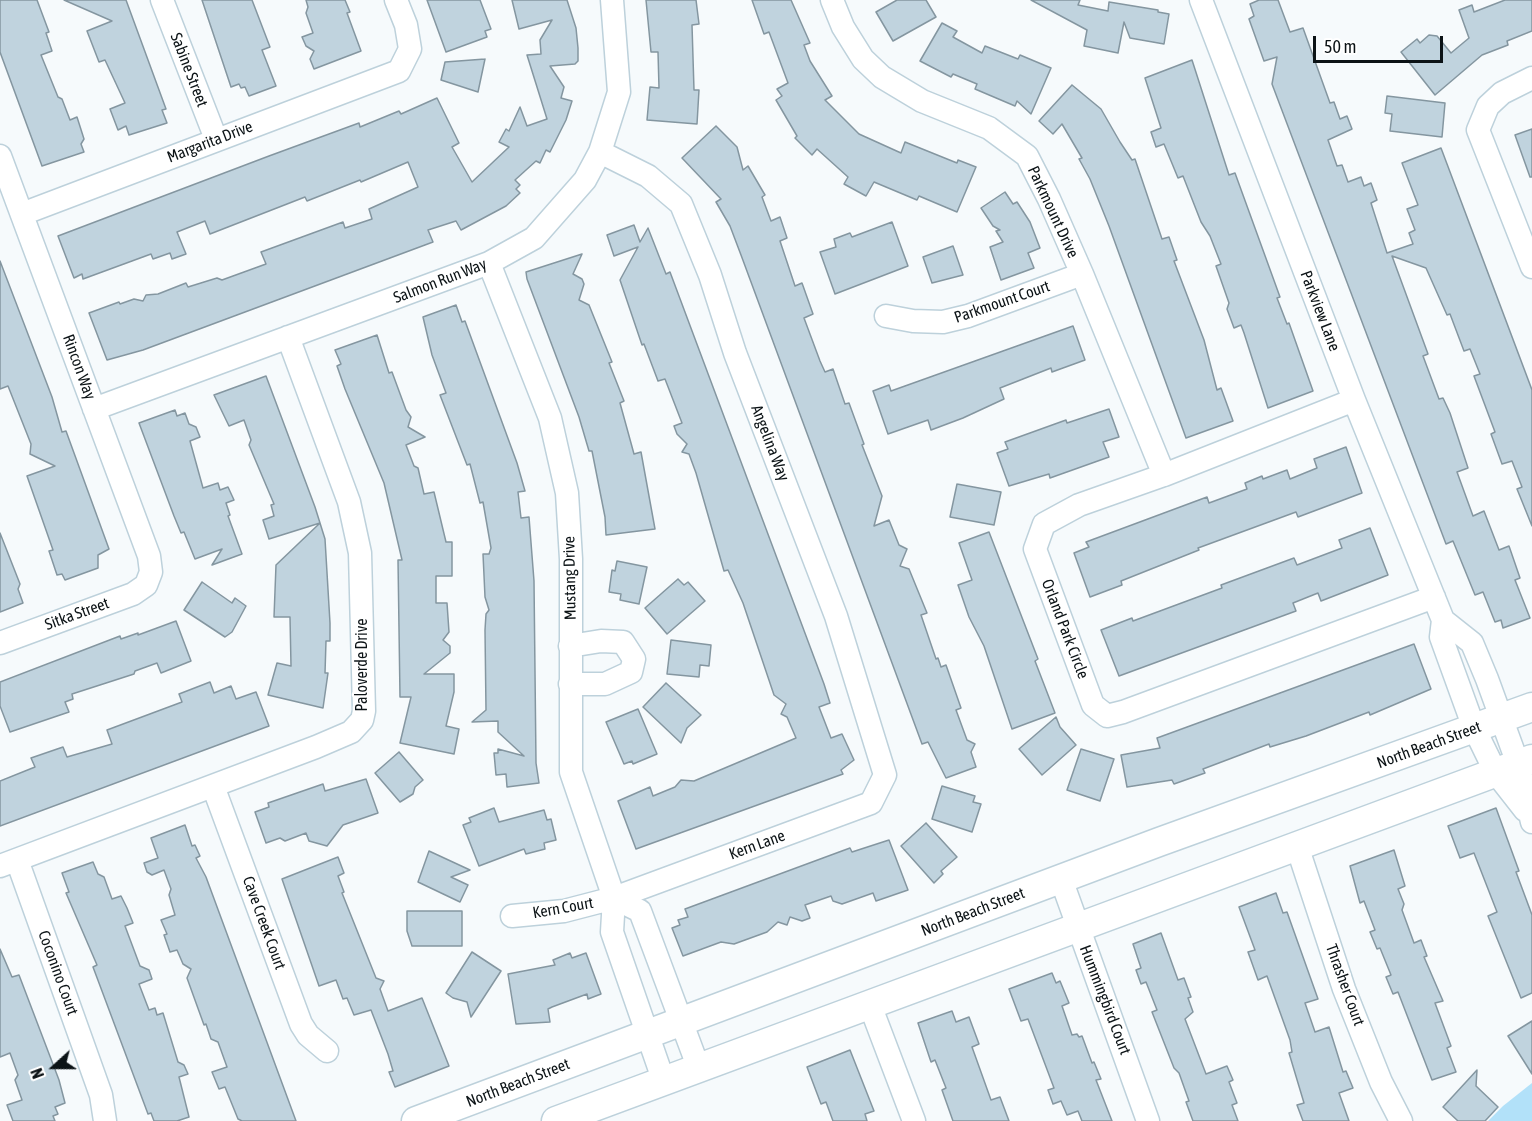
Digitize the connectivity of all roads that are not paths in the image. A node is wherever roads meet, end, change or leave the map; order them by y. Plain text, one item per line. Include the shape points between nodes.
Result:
1 (162, 0) edge
2 (396, 0) edge
3 (612, 0) edge
4 (832, 0) edge
5 (1201, 0) edge
6 (1532, 78) edge
7 (216, 140) junction
8 (600, 152) junction
9 (0, 156) edge
10 (22, 214) junction
11 (489, 263) junction
12 (1532, 267) edge
13 (1082, 274) junction
14 (886, 316) dead end
15 (288, 338) junction
16 (1353, 399) junction
17 (94, 409) junction
18 (1164, 475) junction
19 (149, 579) joint
20 (1434, 597) junction
21 (1443, 620) junction
22 (0, 642) edge
23 (570, 646) junction
24 (570, 684) junction
25 (1532, 707) edge
26 (1502, 718) junction
27 (1474, 728) junction
28 (1515, 765) edge
29 (885, 775) joint
30 (213, 786) junction
31 (1531, 820) edge
32 (1298, 846) junction
33 (9, 863) edge
34 (1061, 879) junction
35 (614, 898) junction
36 (512, 916) dead end
37 (1078, 928) junction
38 (870, 1005) junction
39 (681, 1022) junction
40 (646, 1034) junction
41 (327, 1051) dead end
42 (699, 1069) junction
43 (664, 1082) junction
44 (105, 1121) edge
45 (416, 1121) edge
46 (556, 1121) edge
47 (914, 1121) edge
48 (1148, 1121) edge
49 (1401, 1121) edge

1 - 7 street, Sabine Street
2 - 7 street, Margarita Drive via 410,49 399,71
3 - 8 street, Salmon Run Way via 619,92
4 - 13 street, Parkmount Drive via 863,59 882,77 922,101 989,128 1027,156
5 - 16 street, Parkview Lane
6 - 12 street via 1502,93 1488,106 1478,130
7 - 10 street, Margarita Drive
8 - 11 street, Salmon Run Way via 585,180 534,238
8 - 29 street, Angelina Way via 648,176 681,204 836,616
9 - 10 street, Rincon Way
10 - 17 street, Rincon Way
11 - 15 street, Salmon Run Way
11 - 23 street, Mustang Drive via 550,418 567,494
13 - 14 street, Parkmount Court via 943,322
13 - 18 street, Parkmount Drive
15 - 17 street, Salmon Run Way
15 - 30 street, Paloverde Drive via 349,501 360,554 364,711 362,720 351,732
16 - 18 street, Orland Park Circle
16 - 20 street, Parkview Lane
17 - 19 street, Rincon Way via 149,556
18 - 20 street, Orland Park Circle via 1056,517 1044,524 1035,549 1093,705 1107,716
19 - 22 street, Sitka Street via 133,594
20 - 21 street, Parkview Lane
21 - 26 street via 1472,643
21 - 27 street, Parkview Lane via 1440,637
23 - 24 street, Mustang Drive
23 - 24 street via 623,642 634,658 631,672 605,684
24 - 35 street, Mustang Drive via 571,772
25 - 26 main road, North Beach Street
26 - 27 main road, North Beach Street
26 - 28 street
27 - 28 street, Parkview Lane
27 - 34 main road, North Beach Street
28 - 31 street
28 - 32 main road
29 - 35 street, Kern Lane via 871,803
30 - 33 street, Paloverde Drive
30 - 41 street, Cave Creek Court via 301,1024
32 - 37 main road
32 - 49 street, Thrasher Court via 1344,989
33 - 44 street, Coconino Court via 101,1095
34 - 37 street, Hummingbird Court
34 - 39 main road, North Beach Street
35 - 36 street, Kern Court via 564,911
35 - 39 street via 640,911
35 - 40 street, Mustang Drive via 612,932
37 - 38 main road
37 - 48 street, Hummingbird Court
38 - 42 main road
38 - 47 street
39 - 40 main road, North Beach Street
39 - 42 street
40 - 43 street, Mustang Drive
40 - 45 main road, North Beach Street
42 - 43 main road
43 - 46 main road

